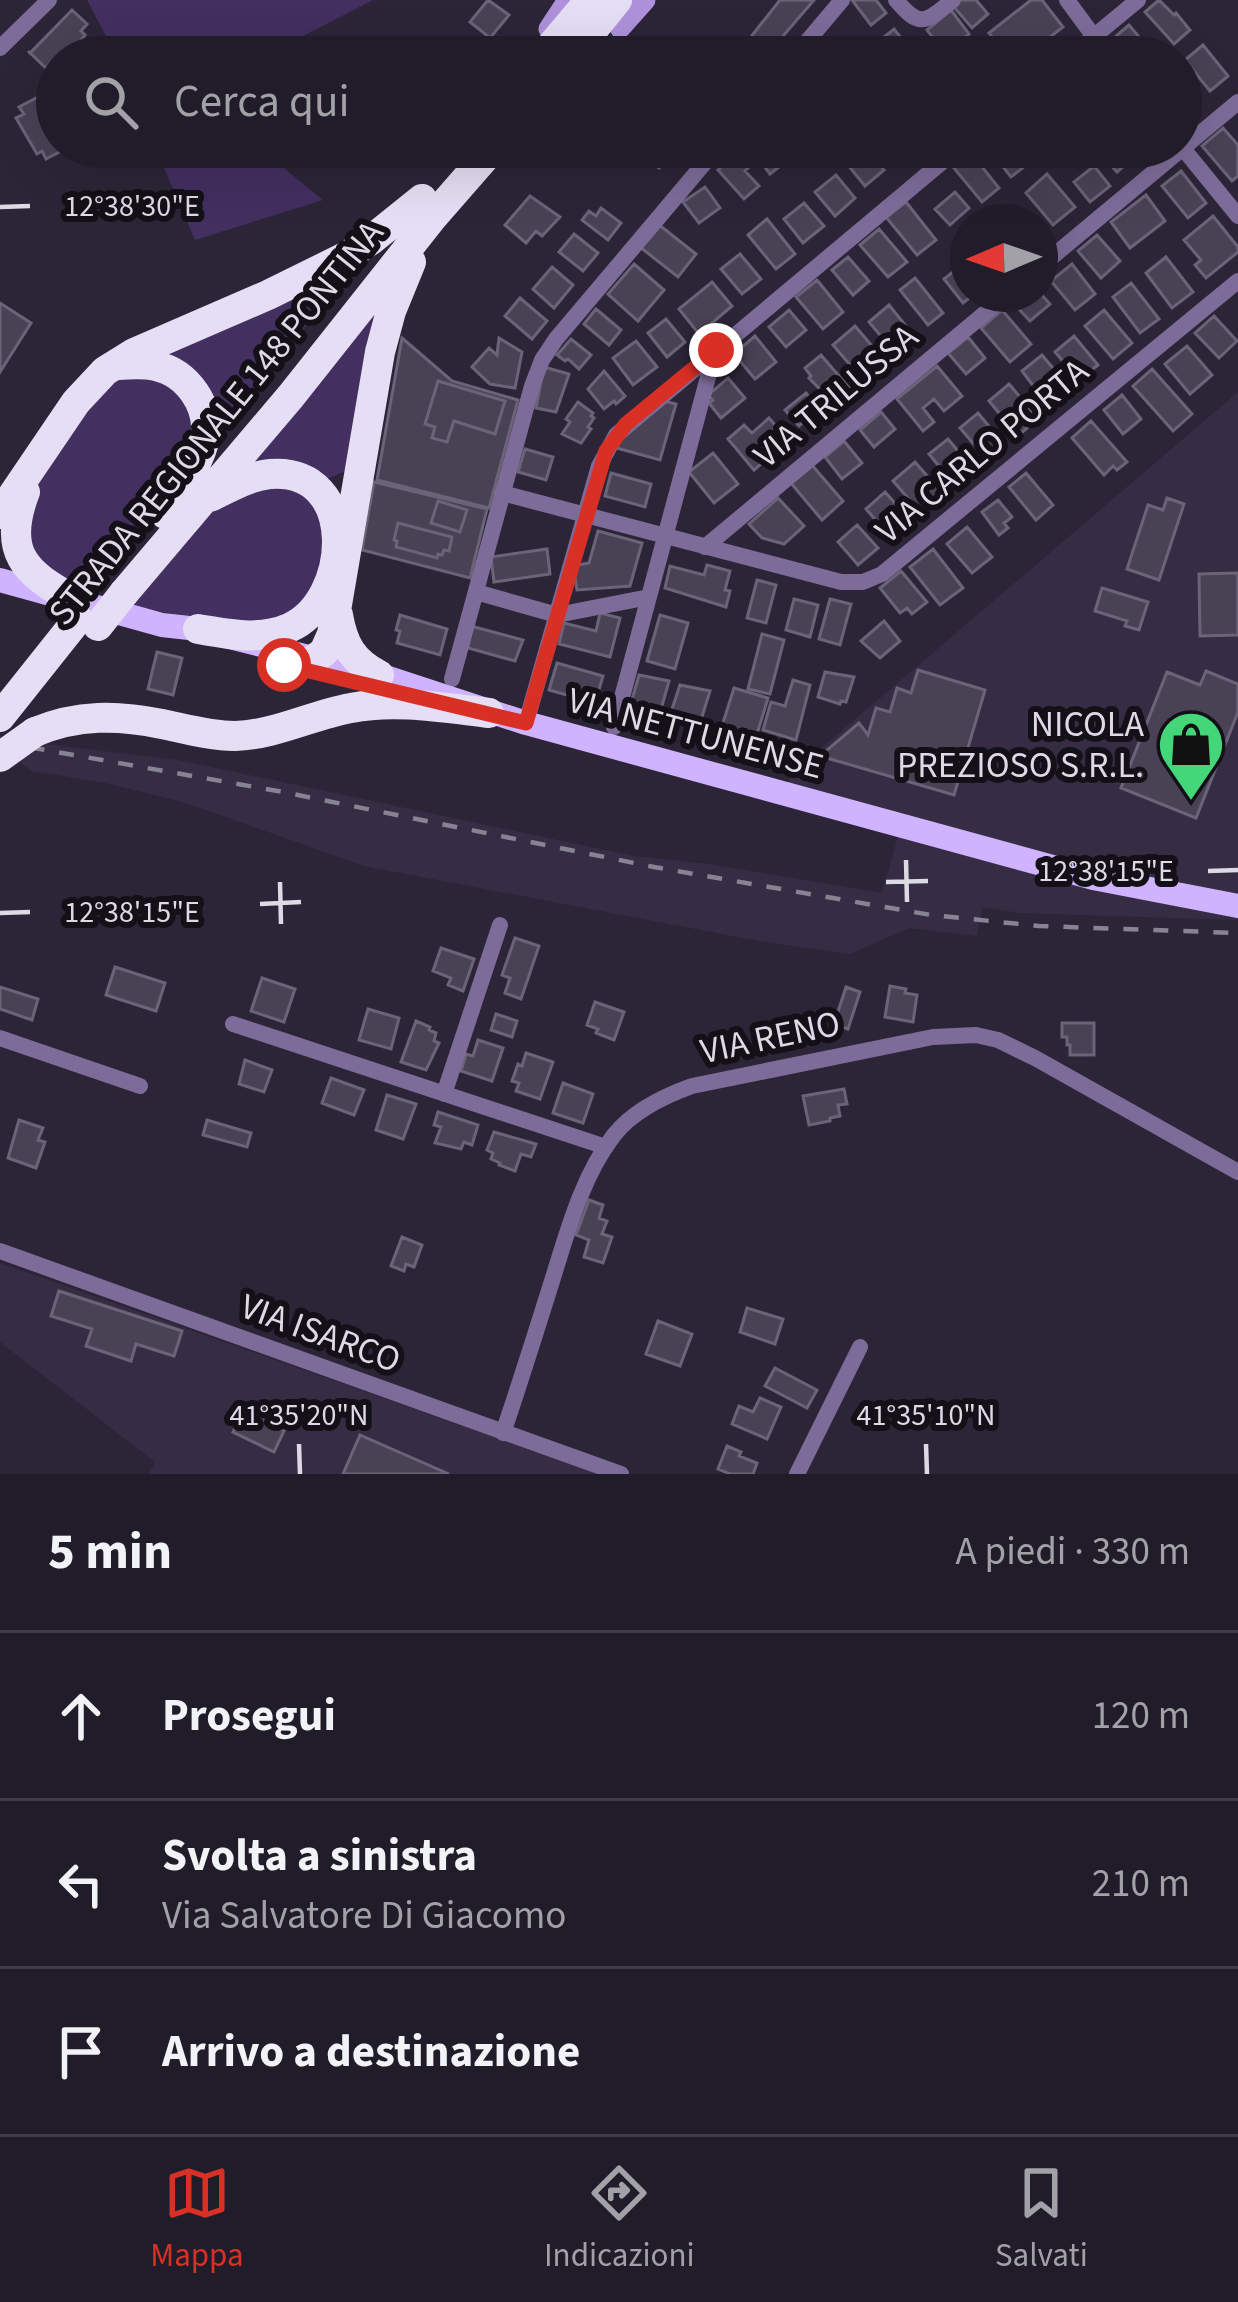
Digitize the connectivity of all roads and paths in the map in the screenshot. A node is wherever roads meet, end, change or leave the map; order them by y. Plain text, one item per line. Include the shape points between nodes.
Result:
1 (49, 0) edge
2 (568, 0) edge
3 (590, 0) edge
4 (645, 0) edge
5 (842, 0) edge
6 (896, 0) edge
7 (953, 0) edge
8 (1067, 0) edge
9 (1138, 0) edge
10 (618, 14) edge
11 (548, 36) edge
12 (554, 36) edge
13 (594, 36) edge
14 (812, 36) edge
15 (1092, 36) edge
16 (1094, 36) edge
17 (0, 48) edge
18 (1238, 102) edge
19 (1202, 131) edge
20 (453, 168) edge
21 (471, 168) edge
22 (700, 168) edge
23 (935, 168) edge
24 (1157, 168) edge
25 (1199, 168) edge
26 (427, 208) junction
27 (1238, 216) edge
28 (1058, 252) edge
29 (1238, 281) edge
30 (986, 312) edge
31 (716, 350) junction
32 (112, 366) junction
33 (47, 447) junction
34 (359, 474) junction
35 (323, 493) junction
36 (502, 493) junction
37 (199, 503) junction
38 (1, 512) edge
39 (165, 514) junction
40 (586, 514) junction
41 (666, 536) junction
42 (705, 547) junction
43 (0, 553) edge
44 (0, 580) edge
45 (476, 592) junction
46 (650, 597) junction
47 (95, 606) junction
48 (337, 610) junction
49 (557, 615) junction
50 (203, 637) junction
51 (314, 659) junction
52 (379, 675) junction
53 (452, 680) dead end
54 (489, 713) junction
55 (16, 719) edge
56 (526, 723) junction
57 (614, 727) dead end
58 (0, 753) edge
59 (1238, 906) edge
60 (500, 925) dead end
61 (233, 1024) dead end
62 (0, 1038) edge
63 (140, 1086) dead end
64 (443, 1094) junction
65 (606, 1147) junction
66 (1238, 1172) edge
67 (0, 1251) edge
68 (860, 1347) dead end
69 (503, 1433) junction
70 (621, 1474) edge
71 (797, 1474) edge

1 - 17 street
2 - 11 street
3 - 12 highway
4 - 10 street
5 - 14 street
6 - 7 street via 920,20
8 - 15 street
9 - 16 street
10 - 13 highway
18 - 19 street
20 - 26 highway, STRADA REGIONALE 148 PONTINA
21 - 26 highway, STRADA REGIONALE 148 PONTINA
22 - 36 street via 545,354
23 - 31 street
24 - 28 street
25 - 27 street
26 - 32 highway via 347,256
26 - 34 highway via 386,326
26 - 37 highway, STRADA REGIONALE 148 PONTINA via 290,396
26 - 39 highway, STRADA REGIONALE 148 PONTINA
29 - 42 street, VIA CARLO PORTA via 878,577 845,583
30 - 42 street, VIA TRILUSSA
31 - 40 street via 616,435
31 - 41 street
32 - 33 highway
32 - 39 highway via 170,370 203,410 200,452
33 - 38 highway
33 - 43 highway
33 - 47 highway via 16,518 16,542 32,573
34 - 35 highway
34 - 48 highway
35 - 37 highway via 303,478 266,475
35 - 50 highway via 336,523 335,555 328,585 307,616 256,636
36 - 40 street, VIA CARLO PORTA
36 - 45 street
37 - 47 highway, STRADA REGIONALE 148 PONTINA
39 - 47 highway, STRADA REGIONALE 148 PONTINA
40 - 41 street, VIA CARLO PORTA
40 - 49 street
41 - 42 street, VIA CARLO PORTA
41 - 46 street
44 - 47 main road
45 - 49 street
45 - 53 street
46 - 49 street
46 - 57 street
47 - 50 main road
47 - 55 highway, STRADA REGIONALE 148 PONTINA
48 - 51 highway via 329,642
48 - 52 highway via 351,654
49 - 56 street
50 - 51 main road, VIA NETTUNENSE
50 - 54 main road
51 - 52 main road, VIA NETTUNENSE
52 - 54 main road, VIA NETTUNENSE
54 - 55 highway via 368,706 236,736 103,716
54 - 56 main road, VIA NETTUNENSE
55 - 58 highway, bridge
56 - 59 main road, VIA NETTUNENSE via 1093,878
60 - 64 street
61 - 64 street
62 - 63 street
64 - 65 street
65 - 66 street, VIA RENO via 639,1112 699,1084 971,1034 1006,1043
65 - 69 street, VIA RENO via 567,1236
67 - 69 street, VIA ISARCO
68 - 71 street
69 - 70 street, VIA ISARCO

